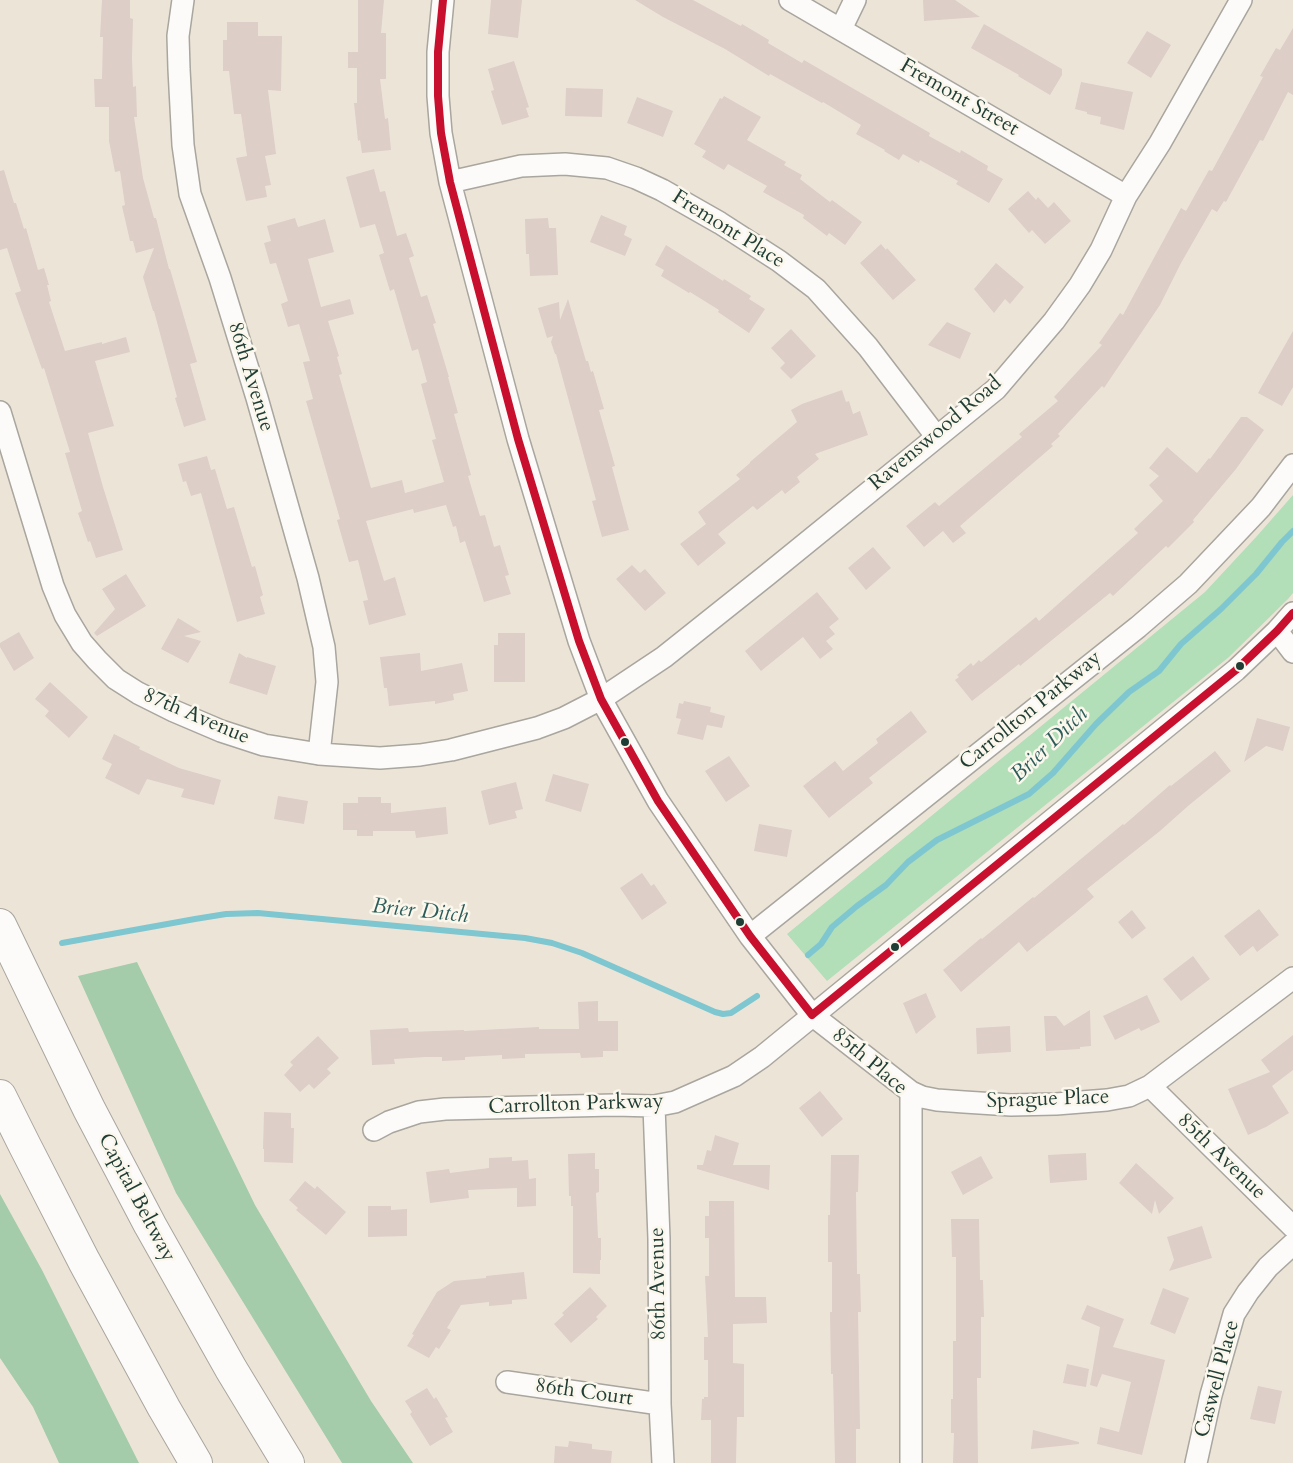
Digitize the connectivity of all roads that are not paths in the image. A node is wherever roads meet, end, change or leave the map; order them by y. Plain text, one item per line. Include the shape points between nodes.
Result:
1 (183, 0) edge
2 (443, 0) edge
3 (790, 0) edge
4 (855, 0) edge
5 (1241, 0) edge
6 (841, 29) junction
7 (450, 183) junction
8 (1126, 196) junction
9 (0, 412) edge
10 (936, 436) junction
11 (1293, 465) edge
12 (1293, 613) edge
13 (1277, 632) junction
14 (1293, 652) edge
15 (601, 699) junction
16 (319, 754) junction
17 (0, 925) edge
18 (750, 936) junction
19 (1293, 978) edge
20 (812, 1015) junction
21 (1150, 1086) junction
22 (911, 1092) junction
23 (0, 1096) edge
24 (654, 1106) junction
25 (374, 1130) dead end
26 (1293, 1227) edge
27 (1293, 1244) edge
28 (507, 1382) dead end
29 (660, 1404) junction
30 (196, 1463) edge
31 (288, 1463) edge
32 (663, 1463) edge
33 (911, 1463) edge
34 (1196, 1463) edge

1 - 16 street, 86th Avenue via 179,69 190,194 234,321 314,601 327,682
2 - 7 street, 85th Place via 438,96
3 - 6 street, Fremont Street
4 - 6 street
5 - 8 street, Ravenswood Road
6 - 8 street, Fremont Street
7 - 10 street, Fremont Place via 522,166 565,164 607,168 662,190 720,223 816,289 868,347
7 - 15 street, 85th Place via 518,439 579,640
8 - 10 street, Ravenswood Road via 1101,250 1054,321 996,389
9 - 16 street, 87th Avenue via 64,615 97,660 131,688 221,731 264,745
10 - 15 street, Ravenswood Road via 664,657
11 - 18 street, Carrollton Parkway via 1261,507 1188,584
12 - 13 street, Carrollton Parkway
13 - 14 street
13 - 20 street, Carrollton Parkway via 1236,670
15 - 16 street, 87th Avenue via 537,728 451,750 380,758
15 - 18 street, 85th Place via 658,801
17 - 31 highway, Capital Beltway via 150,1225
18 - 20 street, 85th Place
19 - 21 street, Sprague Place
20 - 22 street, 85th Place
20 - 24 street, Carrollton Parkway via 734,1076 675,1102
21 - 22 street, Sprague Place via 1129,1096 1056,1104 938,1100
21 - 26 street, 85th Avenue
22 - 33 street, 85th Place
23 - 30 highway via 84,1261
24 - 25 street, Carrollton Parkway via 446,1109 419,1112
24 - 29 street, 86th Avenue
27 - 34 street, Caswell Place via 1268,1267 1234,1314
28 - 29 street, 86th Court
29 - 32 street, 86th Avenue

